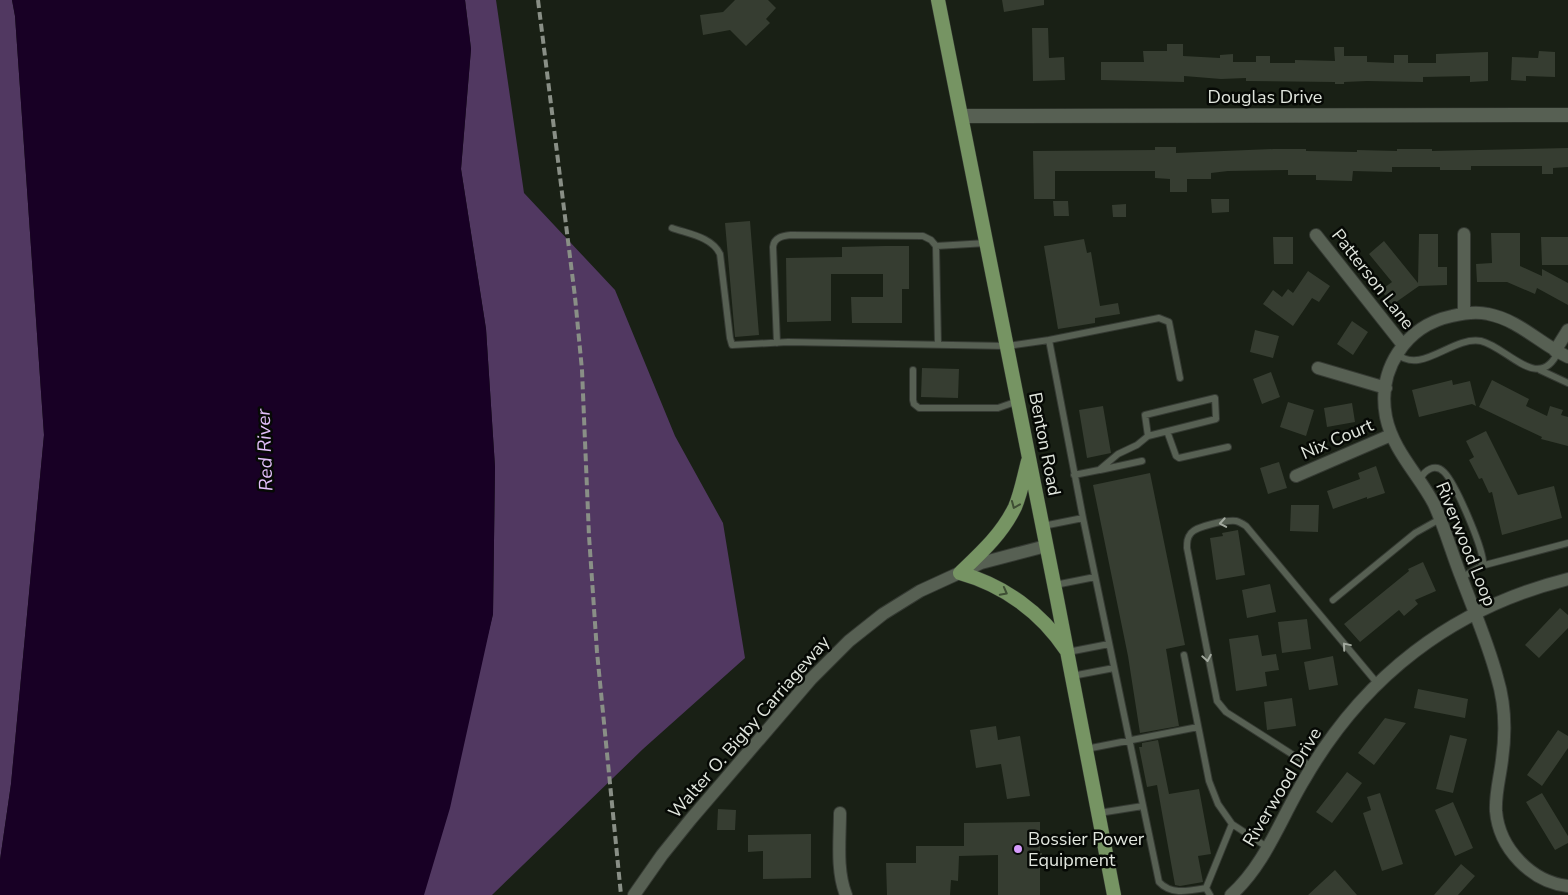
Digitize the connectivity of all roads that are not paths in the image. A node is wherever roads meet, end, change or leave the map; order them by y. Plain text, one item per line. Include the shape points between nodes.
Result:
1 (938, 0) edge
2 (1568, 115) edge
3 (962, 116) junction
4 (672, 228) dead end
5 (1464, 234) dead end
6 (1316, 235) dead end
7 (987, 243) junction
8 (936, 246) junction
9 (1464, 313) junction
10 (1568, 330) edge
11 (1049, 340) junction
12 (777, 343) junction
13 (938, 344) junction
14 (1007, 346) junction
15 (1400, 349) junction
16 (1560, 353) edge
17 (1318, 368) dead end
18 (913, 370) dead end
19 (1540, 370) junction
20 (1180, 378) dead end
21 (1568, 383) edge
22 (1386, 388) junction
23 (1018, 401) junction
24 (1167, 431) junction
25 (1391, 435) junction
26 (1148, 436) junction
27 (1228, 447) dead end
28 (1029, 458) junction
29 (1142, 461) dead end
30 (1099, 470) junction
31 (1074, 475) junction
32 (1296, 476) dead end
33 (1420, 480) junction
34 (1083, 518) junction
35 (1440, 519) junction
36 (1043, 526) junction
37 (1568, 543) edge
38 (1046, 546) junction
39 (1481, 566) junction
40 (960, 573) junction
41 (1095, 577) junction
42 (1461, 578) junction
43 (1568, 579) edge
44 (1055, 585) junction
45 (1333, 600) dead end
46 (1476, 614) junction
47 (1109, 644) junction
48 (1068, 652) junction
49 (1184, 655) dead end
50 (1114, 668) junction
51 (1072, 676) junction
52 (1377, 683) junction
53 (1198, 727) junction
54 (1130, 741) junction
55 (1086, 749) junction
56 (1312, 767) junction
57 (1143, 806) junction
58 (840, 813) dead end
59 (1099, 813) junction
60 (1232, 824) junction
61 (1267, 846) junction
62 (1568, 886) edge
63 (1206, 888) junction
64 (1172, 894) edge
65 (634, 895) edge
66 (846, 895) edge
67 (1114, 895) edge
68 (1210, 895) edge
69 (1231, 895) edge

1 - 3 main road, Benton Road
2 - 3 street, Douglas Drive
3 - 7 main road, Benton Road
4 - 12 lane via 706,239 716,246 720,254 732,345
5 - 9 street
6 - 15 street, Patterson Lane
7 - 8 lane
7 - 14 main road, Benton Road
8 - 12 lane via 923,236 781,237 773,243
8 - 13 lane
9 - 15 street, Riverwood Loop via 1436,320 1419,330
9 - 16 street, Riverwood Loop via 1488,314 1512,321
10 - 16 street
11 - 14 lane
11 - 20 lane via 1160,318 1170,322
11 - 31 lane
12 - 13 lane
13 - 14 lane
14 - 23 main road, Benton Road
15 - 19 lane via 1403,359 1415,360 1427,358 1455,344 1480,341 1532,369
15 - 22 street, Riverwood Loop via 1388,372
16 - 19 lane via 1554,362
17 - 22 street
18 - 23 lane via 913,400 919,408 998,408
19 - 21 lane
22 - 25 street, Riverwood Loop via 1385,405
23 - 28 main road, Benton Road
24 - 26 lane
24 - 26 lane via 1216,419 1215,398 1145,415
24 - 27 lane via 1176,456 1180,458
25 - 32 street, Nix Court
25 - 33 street, Riverwood Loop
26 - 30 lane
28 - 36 main road, Benton Road
28 -> 40 main road via 1016,505 1007,522 993,541
29 - 30 lane
30 - 31 lane
31 - 34 lane
33 - 35 street, Riverwood Loop
33 - 39 lane via 1428,469 1444,471 1468,516 1483,558
34 - 36 lane
34 - 41 lane
35 - 42 street, Riverwood Loop
35 - 45 lane via 1415,533
36 - 38 main road, Benton Road
37 - 39 lane
38 - 40 street, Walter O. Bigby Carriageway via 981,563
38 - 44 main road, Benton Road
39 - 42 lane
40 -> 48 main road via 1006,592 1025,604
40 - 65 street, Walter O. Bigby Carriageway via 920,591 849,641 811,679 691,819
41 - 44 lane
41 - 47 lane
42 - 46 street, Riverwood Loop
43 - 46 street, Riverwood Drive via 1520,593
44 - 48 main road, Benton Road
46 - 52 street, Riverwood Drive via 1436,637
46 - 62 street, Riverwood Loop via 1502,696 1504,737 1496,798 1501,831 1512,853 1522,864 1548,881
47 - 48 lane
47 - 50 lane
48 - 51 main road, Benton Road
49 - 53 lane
50 - 51 lane
50 - 54 lane
51 - 55 main road, Benton Road
52 - 56 street, Riverwood Drive via 1327,742
52 -> 56 lane via 1246,526 1238,521 1227,521 1196,529 1190,534 1187,548 1217,702 1226,712
53 - 54 lane
53 - 60 lane via 1209,781 1218,804
54 - 55 lane
54 - 57 lane
55 - 59 main road, Benton Road
56 - 61 street, Riverwood Drive
57 - 59 lane
57 - 64 lane via 1160,882 1164,890
58 - 66 street via 841,874
59 - 67 main road, Benton Road
60 - 61 lane
60 - 63 lane
61 - 69 street, Riverwood Drive via 1247,878
63 - 64 lane
63 - 68 lane

